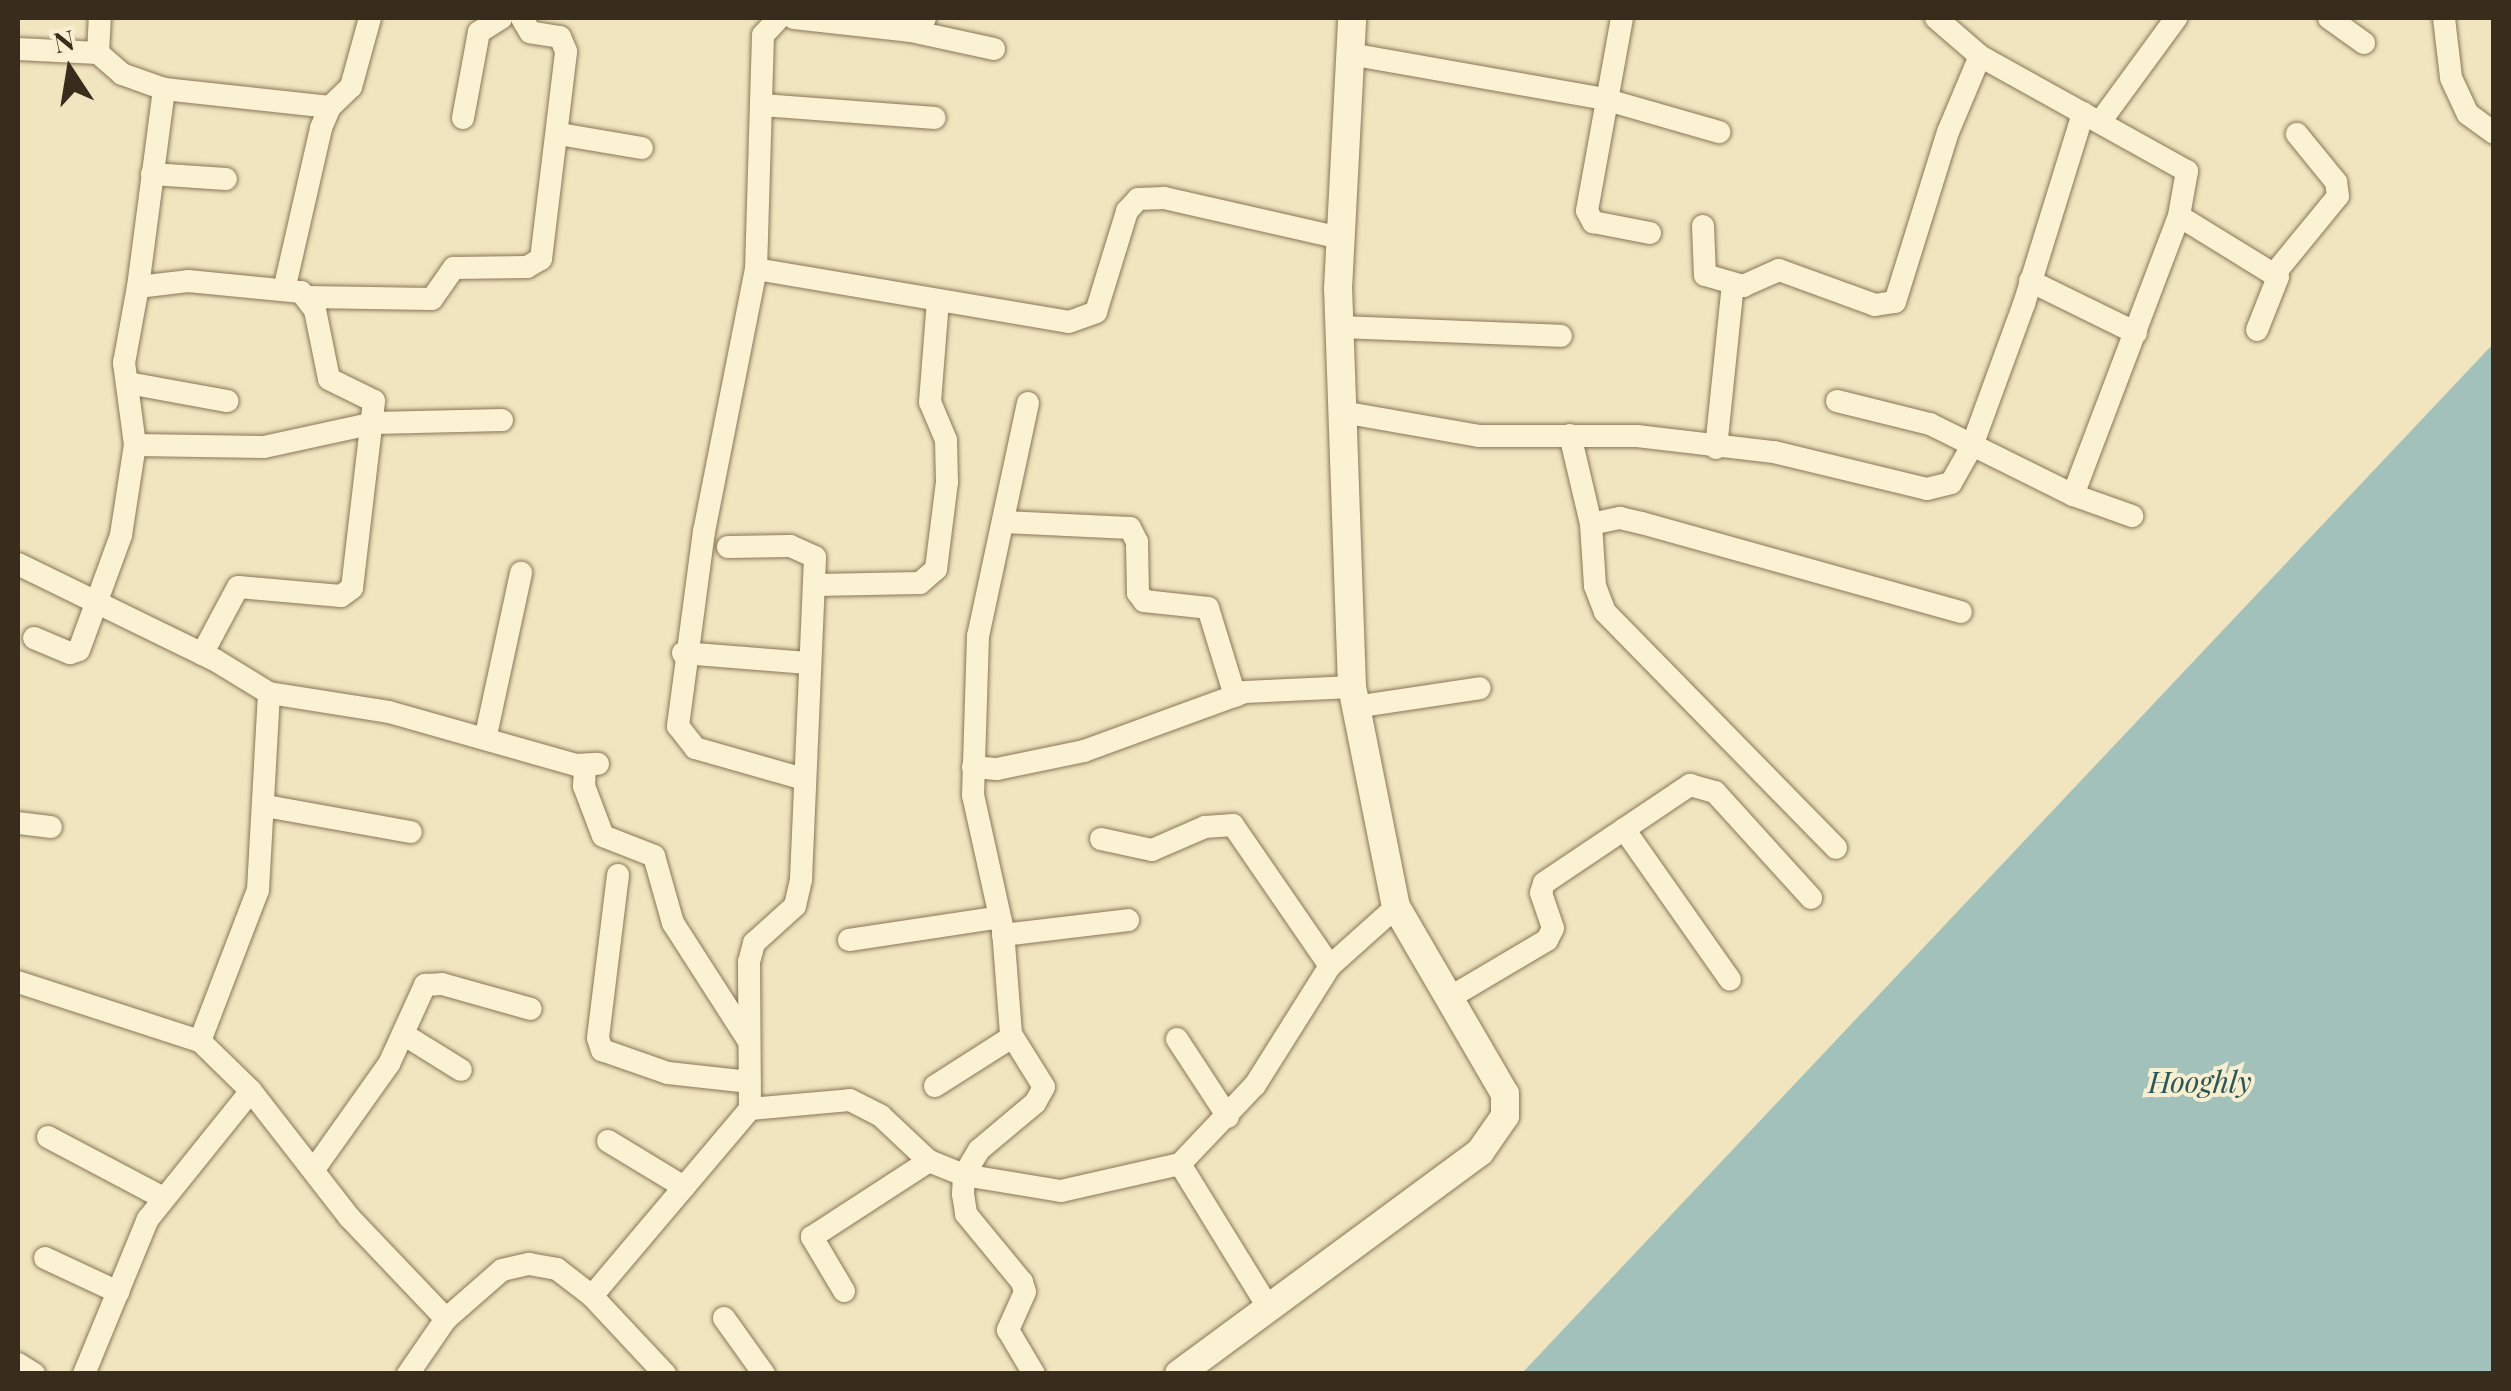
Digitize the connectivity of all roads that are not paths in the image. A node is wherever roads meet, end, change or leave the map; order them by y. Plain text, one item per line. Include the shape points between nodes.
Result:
1 (100, 18) edge
2 (370, 18) edge
3 (501, 18) edge
4 (522, 18) edge
5 (780, 18) edge
6 (794, 18) edge
7 (1352, 18) edge
8 (1622, 18) edge
9 (1936, 18) edge
10 (2176, 18) edge
11 (2328, 18) edge
12 (2444, 18) edge
13 (918, 24) edge
14 (2364, 43) dead end
15 (18, 49) edge
16 (994, 49) dead end
17 (98, 53) junction
18 (1350, 54) junction
19 (1980, 56) junction
20 (164, 89) junction
21 (1604, 99) junction
22 (763, 105) junction
23 (330, 107) junction
24 (463, 118) dead end
25 (935, 118) dead end
26 (2092, 118) junction
27 (1720, 132) dead end
28 (2494, 132) edge
29 (558, 134) junction
30 (2297, 134) dead end
31 (642, 148) dead end
32 (152, 174) junction
33 (226, 180) dead end
34 (2179, 216) junction
35 (1702, 226) dead end
36 (1650, 233) dead end
37 (1340, 238) junction
38 (756, 269) junction
39 (2275, 273) junction
40 (2030, 281) junction
41 (1732, 284) junction
42 (138, 287) junction
43 (284, 290) junction
44 (308, 296) junction
45 (938, 301) junction
46 (1339, 327) junction
47 (2257, 330) dead end
48 (2136, 333) junction
49 (1561, 336) dead end
50 (128, 383) junction
51 (228, 401) dead end
52 (1837, 401) dead end
53 (1028, 403) dead end
54 (1342, 412) junction
55 (502, 420) dead end
56 (374, 424) junction
57 (1570, 436) junction
58 (135, 444) junction
59 (1972, 446) junction
60 (1716, 448) junction
61 (2072, 494) junction
62 (2132, 516) dead end
63 (1004, 522) junction
64 (1592, 524) junction
65 (728, 547) dead end
66 (18, 564) edge
67 (522, 573) dead end
68 (816, 585) junction
69 (99, 604) junction
70 (1961, 612) dead end
71 (34, 638) dead end
72 (683, 653) junction
73 (202, 654) junction
74 (808, 662) junction
75 (1480, 688) dead end
76 (268, 693) junction
77 (1235, 696) junction
78 (1354, 697) junction
79 (486, 735) junction
80 (973, 767) junction
81 (804, 779) junction
82 (266, 806) junction
83 (18, 824) edge
84 (51, 828) dead end
85 (1624, 829) junction
86 (411, 832) dead end
87 (1101, 839) dead end
88 (1836, 848) dead end
89 (618, 875) dead end
90 (1811, 898) dead end
91 (1396, 907) junction
92 (1128, 920) dead end
93 (999, 926) junction
94 (848, 940) dead end
95 (1330, 966) junction
96 (1730, 980) dead end
97 (18, 982) edge
98 (1449, 998) junction
99 (532, 1009) dead end
100 (403, 1034) junction
101 (1012, 1036) junction
102 (1177, 1039) dead end
103 (200, 1041) junction
104 (750, 1043) junction
105 (461, 1070) dead end
106 (750, 1082) junction
107 (935, 1086) dead end
108 (250, 1092) junction
109 (750, 1109) junction
110 (1228, 1116) junction
111 (48, 1137) dead end
112 (608, 1141) dead end
113 (929, 1162) junction
114 (1180, 1164) junction
115 (315, 1168) junction
116 (964, 1175) junction
117 (684, 1188) junction
118 (163, 1198) junction
119 (45, 1258) dead end
120 (844, 1291) dead end
121 (118, 1292) junction
122 (592, 1296) junction
123 (1268, 1307) junction
124 (724, 1318) dead end
125 (446, 1319) junction
126 (18, 1364) edge
127 (34, 1374) edge
128 (84, 1374) edge
129 (408, 1374) edge
130 (665, 1374) edge
131 (764, 1374) edge
132 (1034, 1374) edge
133 (1179, 1374) edge

1 - 17 street
2 - 23 street via 351,87
3 - 24 street via 479,32
4 - 29 street via 530,32 564,41
5 - 22 street via 763,36
6 - 13 street
7 - 18 street
8 - 21 street
9 - 19 street
10 - 26 street
11 - 14 street
12 - 28 street via 2451,78 2468,114
13 - 16 street
15 - 17 street
17 - 20 street via 122,74
18 - 21 street
18 - 37 street
19 - 26 street
19 - 41 street via 1948,132 1895,302 1875,305 1775,270 1759,284
20 - 23 street
20 - 32 street
21 - 27 street
21 - 36 street via 1588,215 1592,222
22 - 25 street
22 - 38 street
23 - 43 street
26 - 34 street via 2187,172
26 - 40 street
29 - 31 street
29 - 44 street via 546,250 537,264 454,268 432,299
30 - 39 street via 2336,182 2338,196
32 - 33 street
32 - 42 street
34 - 39 street
34 - 48 street
35 - 41 street via 1700,270
37 - 45 street via 1150,196 1127,211 1090,318 1069,322
37 - 46 street
38 - 45 street
38 - 72 street
39 - 47 street via 2278,282
40 - 48 street
40 - 59 street
41 - 60 street
42 - 43 street via 188,282
42 - 50 street via 125,347
43 - 44 street
44 - 56 street via 328,379 370,396
45 - 68 street via 930,402 946,440 947,482 936,569 920,583
46 - 49 street
46 - 54 street
48 - 61 street
50 - 51 street
50 - 58 street
52 - 59 street via 1930,424
53 - 63 street
54 - 57 street via 1480,436
54 - 78 street
55 - 56 street
56 - 58 street via 264,447
56 - 73 street via 361,543 348,594 238,587
57 - 60 street via 1637,436
57 - 64 street
58 - 69 street via 120,535
59 - 60 street via 1951,483 1927,489 1774,452
59 - 61 street
61 - 62 street
63 - 77 street via 1130,528 1137,542 1138,594 1144,601 1208,608
63 - 80 street via 978,636
64 - 70 street via 1642,522
64 - 88 street via 1595,586 1605,612
65 - 68 street via 803,549 814,557
66 - 69 street
67 - 79 street
68 - 74 street
69 - 71 street via 75,653
69 - 73 street
72 - 74 street
72 - 81 street via 678,726 685,741
73 - 76 street
74 - 81 street
75 - 78 street
76 - 79 street
76 - 82 street
77 - 78 street
77 - 80 street via 1084,751 997,769
78 - 91 street
79 - 104 street via 592,765 584,786 603,836 654,856 673,923
80 - 93 street via 974,817
81 - 104 street via 795,906 754,943 749,962
82 - 86 street
82 - 103 street via 258,890
83 - 84 street
85 - 90 street via 1690,786 1706,785
85 - 96 street
85 - 98 street via 1544,882 1542,901 1553,928 1548,940
87 - 95 street via 1152,850 1205,828 1233,825 1244,834 1263,878
89 - 106 street via 598,1038 602,1050 668,1073
91 - 95 street
91 - 98 street
92 - 93 street
93 - 94 street
93 - 101 street
95 - 110 street
97 - 103 street
98 - 123 street via 1505,1094 1498,1133
99 - 100 street via 431,983
100 - 105 street
100 - 115 street
101 - 107 street
101 - 116 street via 1044,1092 996,1132
102 - 110 street
103 - 108 street
104 - 106 street
106 - 109 street
108 - 115 street
108 - 118 street
109 - 113 street via 850,1100 881,1116
109 - 117 street
110 - 114 street
111 - 118 street
112 - 117 street
113 - 116 street
113 - 120 street via 812,1237
114 - 116 street via 1061,1191
114 - 123 street
115 - 125 street via 349,1217
116 - 132 street via 966,1214 1022,1282 1008,1330
117 - 122 street
118 - 121 street
119 - 121 street
121 - 128 street
122 - 125 street via 557,1268 529,1264 502,1270
122 - 130 street
123 - 133 street
124 - 131 street
125 - 129 street
126 - 127 street

